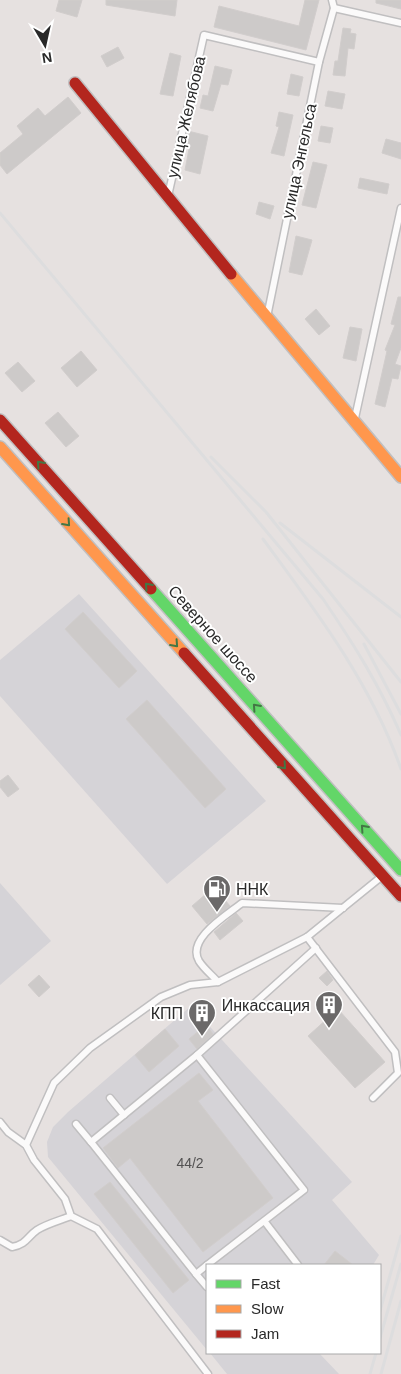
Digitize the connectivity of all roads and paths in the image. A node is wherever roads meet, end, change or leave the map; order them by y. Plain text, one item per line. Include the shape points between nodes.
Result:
1 (332, 0) edge
2 (334, 8) junction
3 (401, 23) edge
4 (319, 62) junction
5 (75, 83) dead end
6 (168, 199) junction
7 (401, 208) edge
8 (267, 316) junction
9 (0, 420) edge
10 (354, 422) junction
11 (12, 433) junction
12 (0, 446) edge
13 (401, 477) edge
14 (398, 868) edge
15 (382, 876) junction
16 (401, 896) edge
17 (343, 908) junction
18 (307, 937) junction
19 (316, 948) junction
20 (218, 982) junction
21 (196, 1055) junction
22 (110, 1098) dead end
23 (373, 1098) dead end
24 (124, 1115) junction
25 (0, 1122) edge
26 (76, 1124) dead end
27 (91, 1142) junction
28 (26, 1145) junction
29 (71, 1216) junction
30 (265, 1222) junction
31 (0, 1240) edge
32 (208, 1264) edge
33 (297, 1264) edge
34 (206, 1266) edge
35 (196, 1274) junction
36 (206, 1286) edge
37 (208, 1374) edge

1 - 2 lane
2 - 3 lane
2 - 4 lane, улица Энгельса
4 - 6 lane, улица Желябова via 204,35
4 - 8 lane, улица Энгельса
5 - 6 main road
6 - 8 main road
7 - 10 lane
8 - 10 main road
9 - 11 main road, Северное шоссе
10 - 13 main road
11 - 12 main road
14 -> 11 main road, Северное шоссе
12 -> 15 main road
14 - 15 lane
15 - 16 main road
15 - 17 lane
17 - 18 lane
17 - 20 lane via 242,903 202,935 196,947 198,960
18 - 19 lane
18 - 20 lane
19 - 21 lane
19 - 23 lane via 395,1052 398,1073
20 - 28 lane via 190,985 162,997 90,1048 54,1083
21 - 24 lane
21 - 30 lane via 304,1190
22 - 24 lane
24 - 27 lane
25 - 28 lane
26 - 27 lane
27 - 35 lane
28 - 29 lane via 65,1200
29 - 31 lane via 38,1230 18,1246 12,1248
29 - 37 lane via 97,1229
30 - 32 lane
30 - 33 lane
34 - 35 lane
35 - 36 lane

